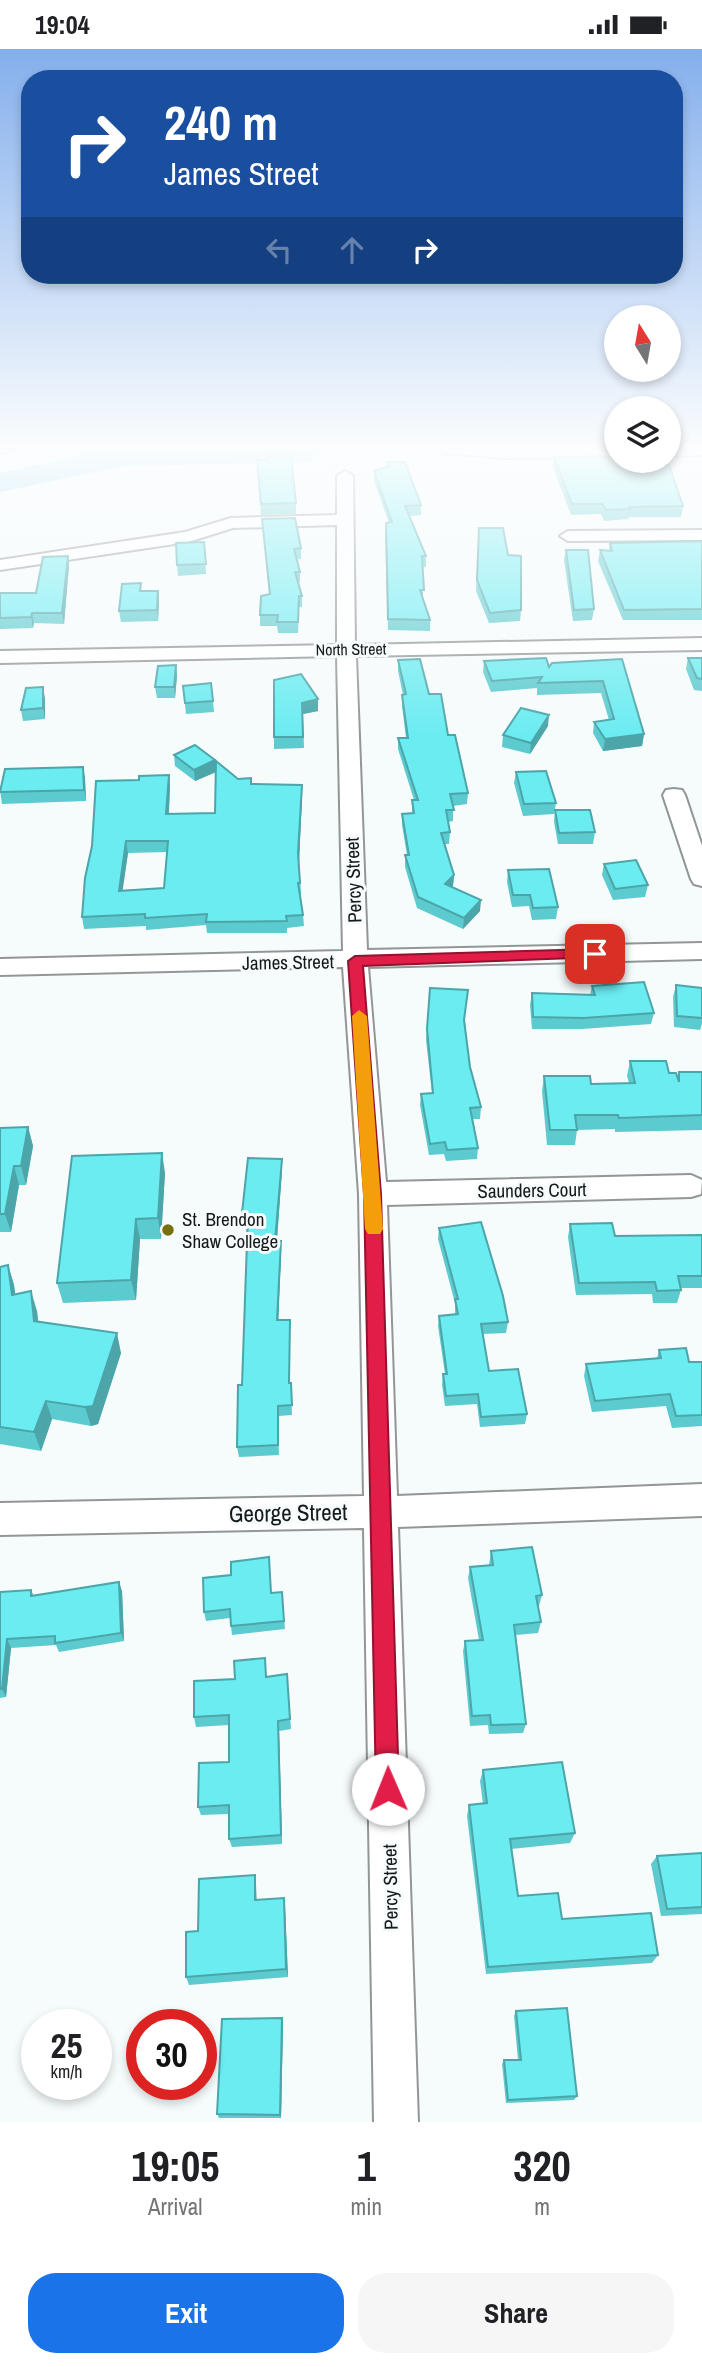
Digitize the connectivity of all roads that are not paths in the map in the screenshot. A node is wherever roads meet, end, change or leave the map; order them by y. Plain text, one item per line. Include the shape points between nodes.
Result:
1 (156, 542) edge
2 (347, 542) edge
3 (0, 565) edge
4 (702, 643) edge
5 (346, 649) junction
6 (0, 657) edge
7 (674, 795) dead end
8 (702, 879) edge
9 (702, 951) edge
10 (355, 961) junction
11 (0, 967) edge
12 (691, 1186) dead end
13 (373, 1194) junction
14 (702, 1500) edge
15 (381, 1512) junction
16 (0, 1519) edge
17 (396, 2122) edge

1 - 3 street
2 - 5 street, Percy Street
4 - 5 street, North Street
5 - 6 street, North Street
5 - 10 street, Percy Street
7 - 8 street
9 - 10 street, James Street
10 - 11 street, James Street
10 - 13 street, Percy Street
12 - 13 street, Saunders Court
13 - 15 street, Percy Street
14 - 15 street, George Street
15 - 16 street, George Street
15 - 17 street, Percy Street

